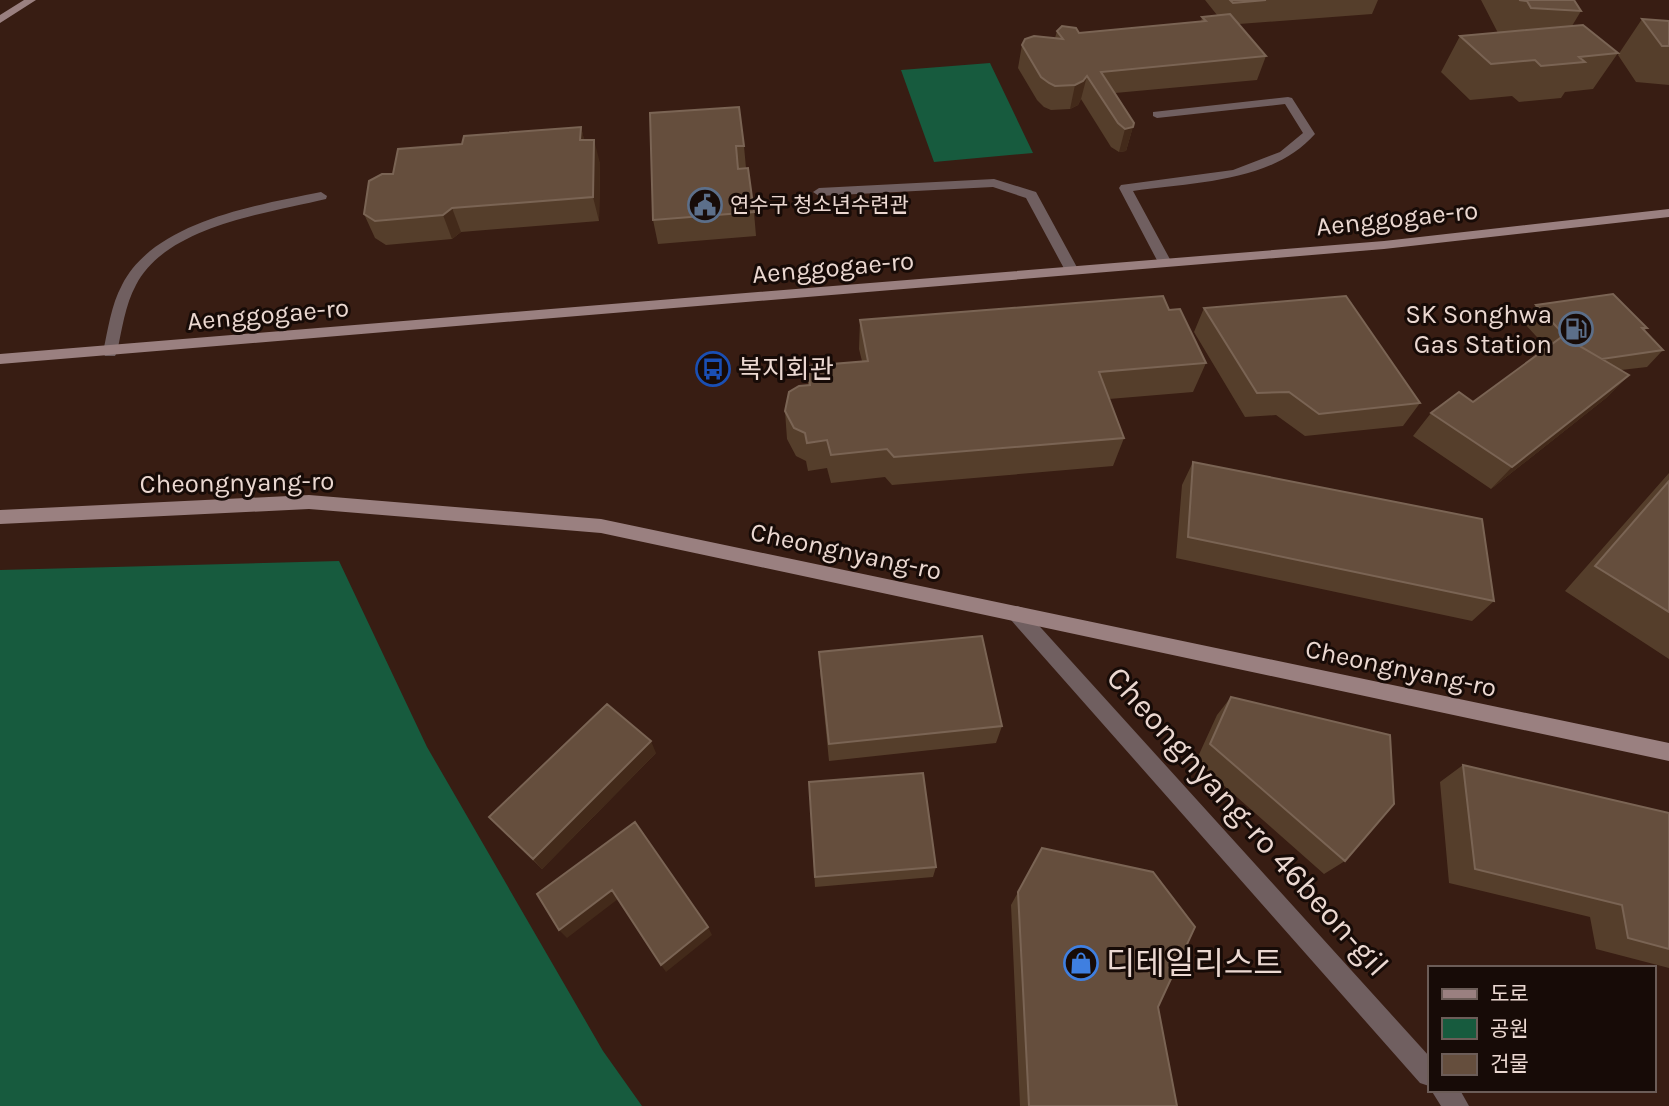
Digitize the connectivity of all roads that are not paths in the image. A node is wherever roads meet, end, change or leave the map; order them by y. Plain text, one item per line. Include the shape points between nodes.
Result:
1 (31, 0) edge
2 (0, 20) edge
3 (1157, 114) dead end
4 (819, 192) dead end
5 (321, 196) dead end
6 (1669, 212) edge
7 (1165, 263) junction
8 (1072, 271) junction
9 (110, 352) junction
10 (0, 359) edge
11 (0, 517) edge
12 (1017, 614) junction
13 (1669, 752) edge
14 (1428, 1073) edge
15 (1445, 1092) edge
16 (1457, 1106) edge

1 - 2 street
3 - 7 street via 1288,100 1309,134 1284,155 1235,173 1125,188
4 - 8 street via 994,183 1031,195
5 - 9 street via 187,233 153,254 130,281
6 - 7 street, Aenggogae-ro via 1384,245
7 - 8 street, Aenggogae-ro
8 - 9 street, Aenggogae-ro
9 - 10 street, Aenggogae-ro
11 - 12 street, Cheongnyang-ro via 309,502 601,526
12 - 13 street, Cheongnyang-ro
12 - 14 street, Cheongnyang-ro 46beon-gil
15 - 16 street

